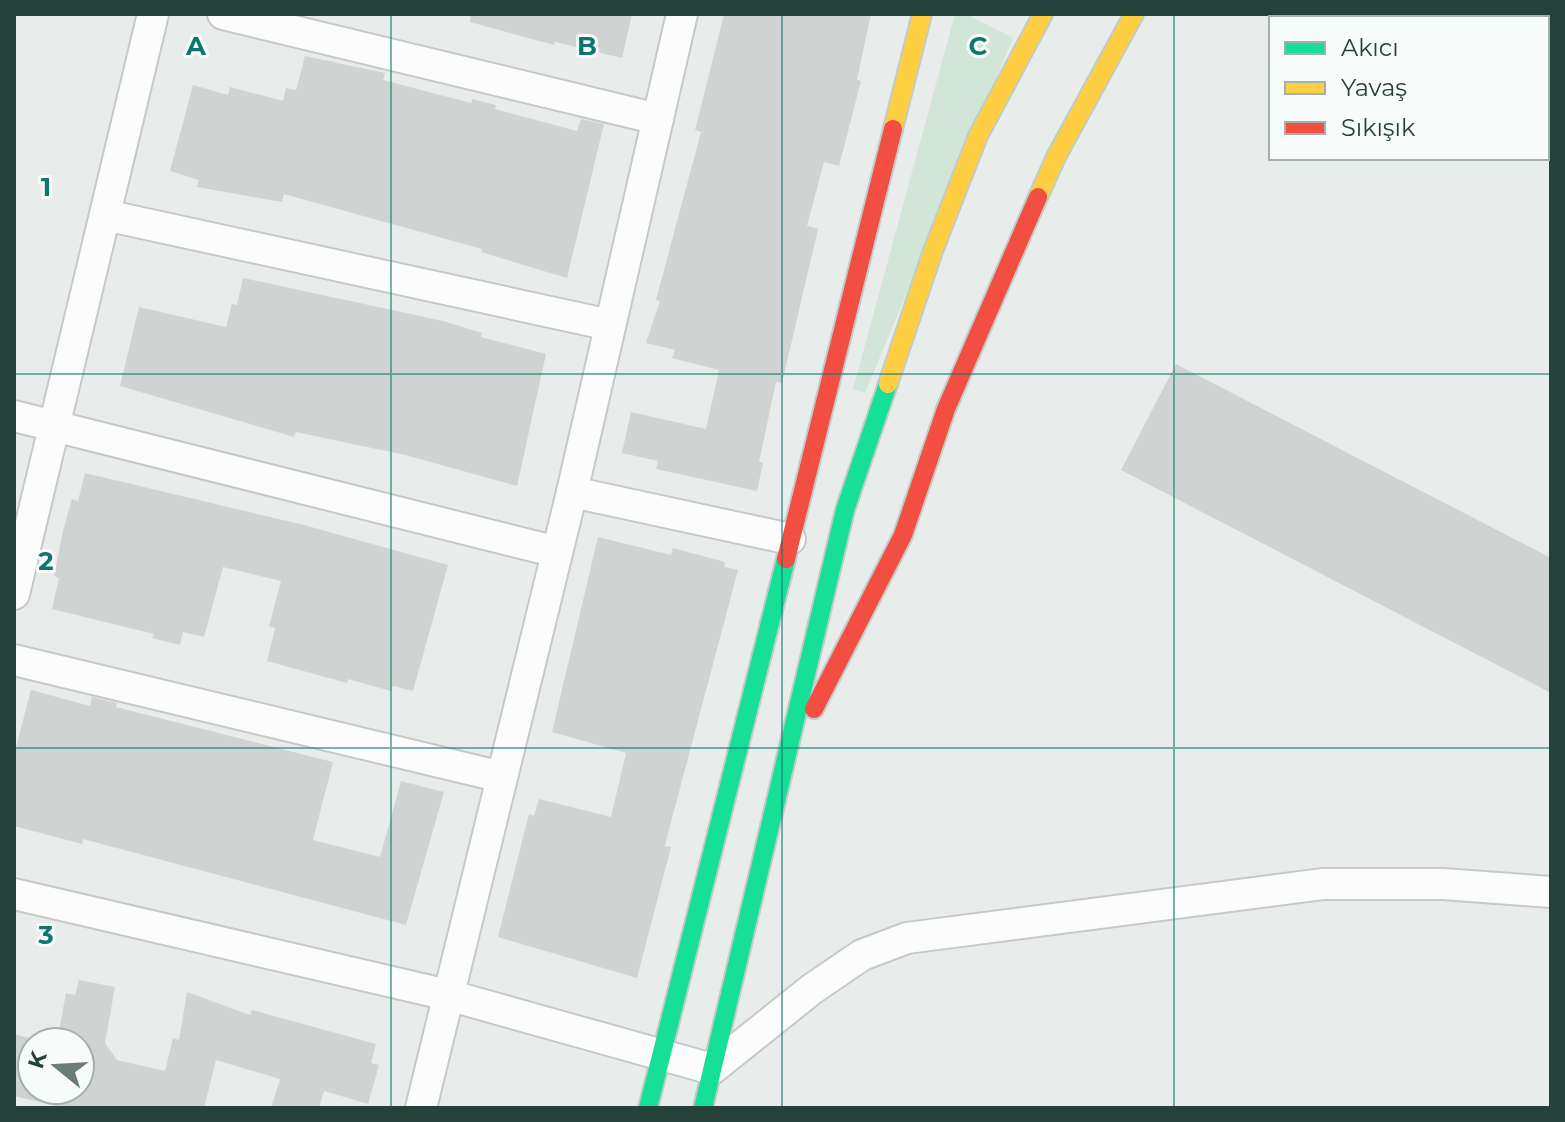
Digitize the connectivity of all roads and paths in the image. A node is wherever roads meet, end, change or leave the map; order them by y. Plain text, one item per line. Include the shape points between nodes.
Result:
1 (153, 14) edge
2 (223, 14) edge
3 (682, 14) edge
4 (922, 14) edge
5 (1043, 14) edge
6 (1134, 14) edge
7 (658, 119) junction
8 (105, 215) junction
9 (610, 325) junction
10 (14, 416) edge
11 (55, 426) junction
12 (572, 492) junction
13 (790, 539) junction
14 (557, 552) junction
15 (14, 594) edge
16 (14, 660) edge
17 (783, 771) junction
18 (502, 777) junction
19 (1551, 892) edge
20 (14, 894) edge
21 (448, 995) junction
22 (662, 1054) junction
23 (712, 1069) junction
24 (421, 1108) edge
25 (648, 1108) edge
26 (703, 1108) edge

1 - 8 street
2 - 7 street
3 - 7 street
4 - 13 street
5 - 17 street via 978,136 872,424 845,510
6 - 17 street via 1057,155 946,409 903,535
7 - 9 street
8 - 9 street
8 - 11 street
9 - 12 street
10 - 11 street
11 - 14 street
11 - 15 street
12 - 13 street
12 - 14 street
13 - 22 street
14 - 18 street
16 - 18 street
17 - 23 street
18 - 21 street
19 - 23 street via 1443,884 1323,884 907,938 862,955
20 - 21 street
21 - 22 street
21 - 24 street
22 - 23 street
22 - 25 street
23 - 26 street

